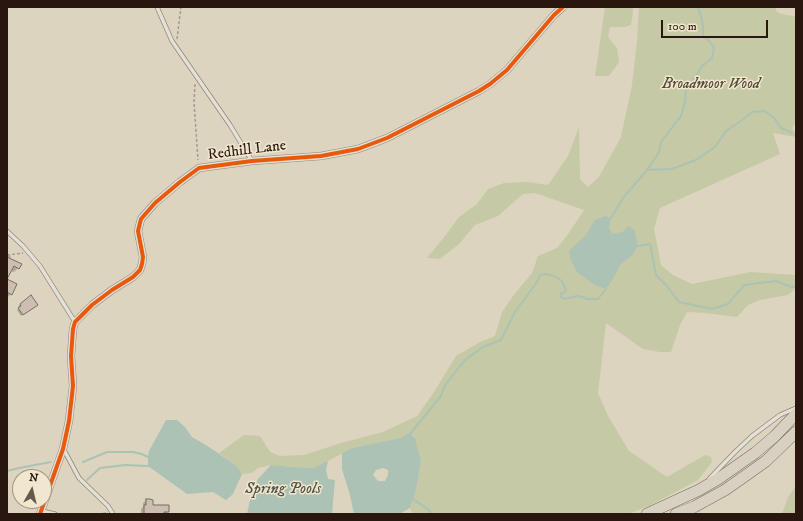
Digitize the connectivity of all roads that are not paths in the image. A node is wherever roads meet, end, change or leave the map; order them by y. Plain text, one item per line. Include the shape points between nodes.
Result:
1 (157, 7) edge
2 (563, 7) edge
3 (252, 161) junction
4 (7, 231) edge
5 (75, 322) junction
6 (796, 408) edge
7 (796, 414) edge
8 (796, 432) edge
9 (63, 449) junction
10 (699, 490) junction
11 (41, 512) edge
12 (55, 514) edge
13 (113, 514) edge
14 (647, 514) edge
15 (676, 514) edge

1 - 3 lane via 172,41
2 - 3 street, Redhill Lane via 507,70 490,84 387,138 358,149 321,156
3 - 5 street, Redhill Lane via 199,168 155,203 141,219 138,231 143,257 140,270 92,305
4 - 5 lane via 40,266
5 - 9 street via 71,356 73,386
6 - 10 lane via 780,415 752,436
7 - 10 highway via 755,453
8 - 15 highway via 766,461 725,490
9 - 11 street
9 - 13 lane via 79,478
10 - 14 highway
11 - 12 lane

